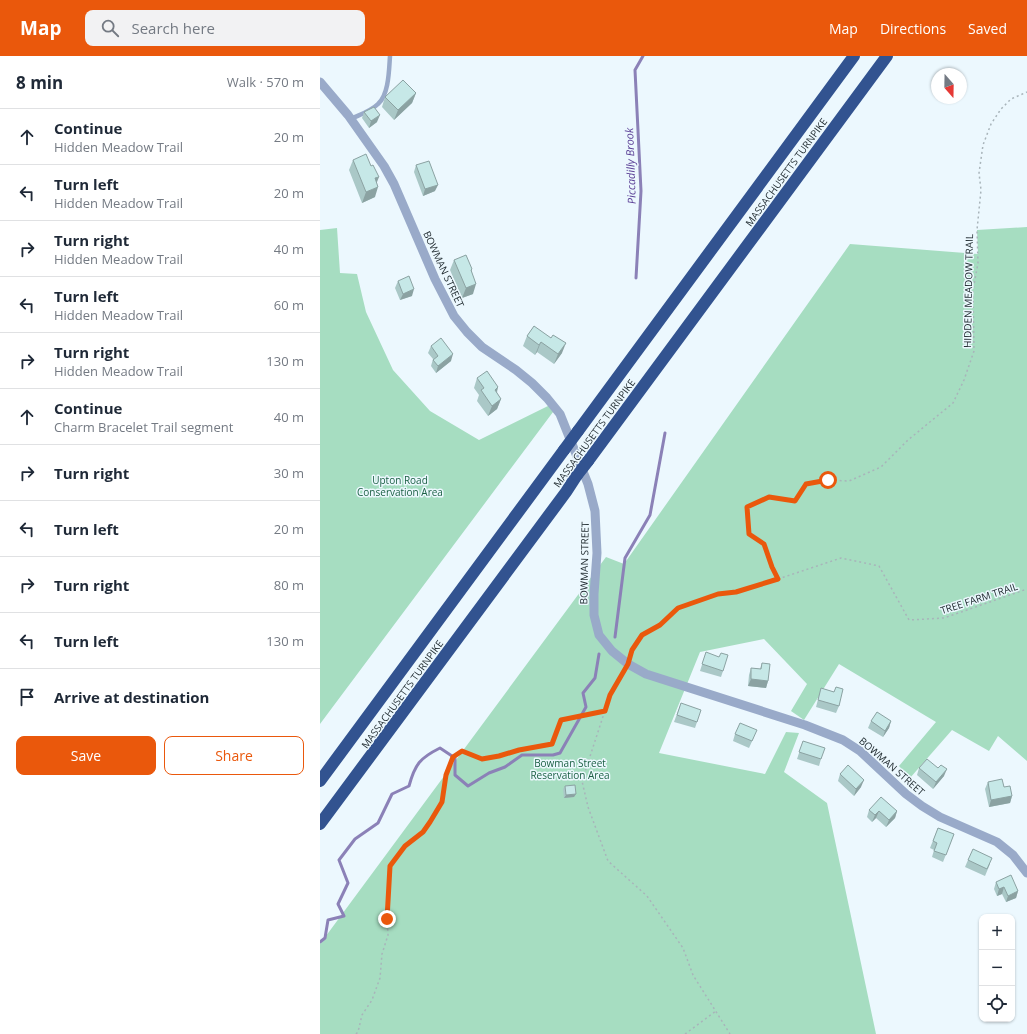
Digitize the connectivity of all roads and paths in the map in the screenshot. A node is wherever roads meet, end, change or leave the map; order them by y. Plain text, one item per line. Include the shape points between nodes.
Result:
1 (390, 56) edge
2 (854, 56) edge
3 (887, 56) edge
4 (320, 82) edge
5 (1027, 92) edge
6 (351, 119) junction
7 (778, 579) junction
8 (1027, 589) edge
9 (628, 664) junction
10 (605, 711) junction
11 (320, 781) edge
12 (320, 824) edge
13 (1027, 873) edge
14 (716, 1011) junction
15 (356, 1034) edge
16 (685, 1034) edge
17 (730, 1034) edge

1 - 6 lane via 384,98 378,105
2 - 11 highway, MASSACHUSETTS TURNPIKE, bridge
3 - 12 highway, MASSACHUSETTS TURNPIKE, bridge
4 - 6 street, BOWMAN STREET
5 - 7 path, HIDDEN MEADOW TRAIL via 1011,99 1001,109 991,124 983,145 976,230 978,263 973,290 974,350 953,403 908,440 881,467 849,481 828,480 806,484 795,501 769,497 747,507 749,534 764,544
6 - 9 street, BOWMAN STREET via 394,184 454,316 482,347 532,383 560,414 588,484 595,511 597,553 594,615 600,635 612,651
7 - 8 path, TREE FARM TRAIL via 841,558 879,566 909,620 944,618
7 - 9 path via 736,592 718,594 678,608 660,625 642,635 632,650
9 - 10 path via 610,695
9 - 13 street, BOWMAN STREET via 646,674 805,725 843,740 860,751 922,806 940,817 997,842 1013,855
10 - 14 path via 582,781 588,807 608,861 647,896 682,948 693,974
10 - 15 path via 561,720 552,744 482,759 462,751 453,757 446,775 442,802 423,832 405,846 390,866 388,935 382,954 380,978
14 - 16 path
14 - 17 path

